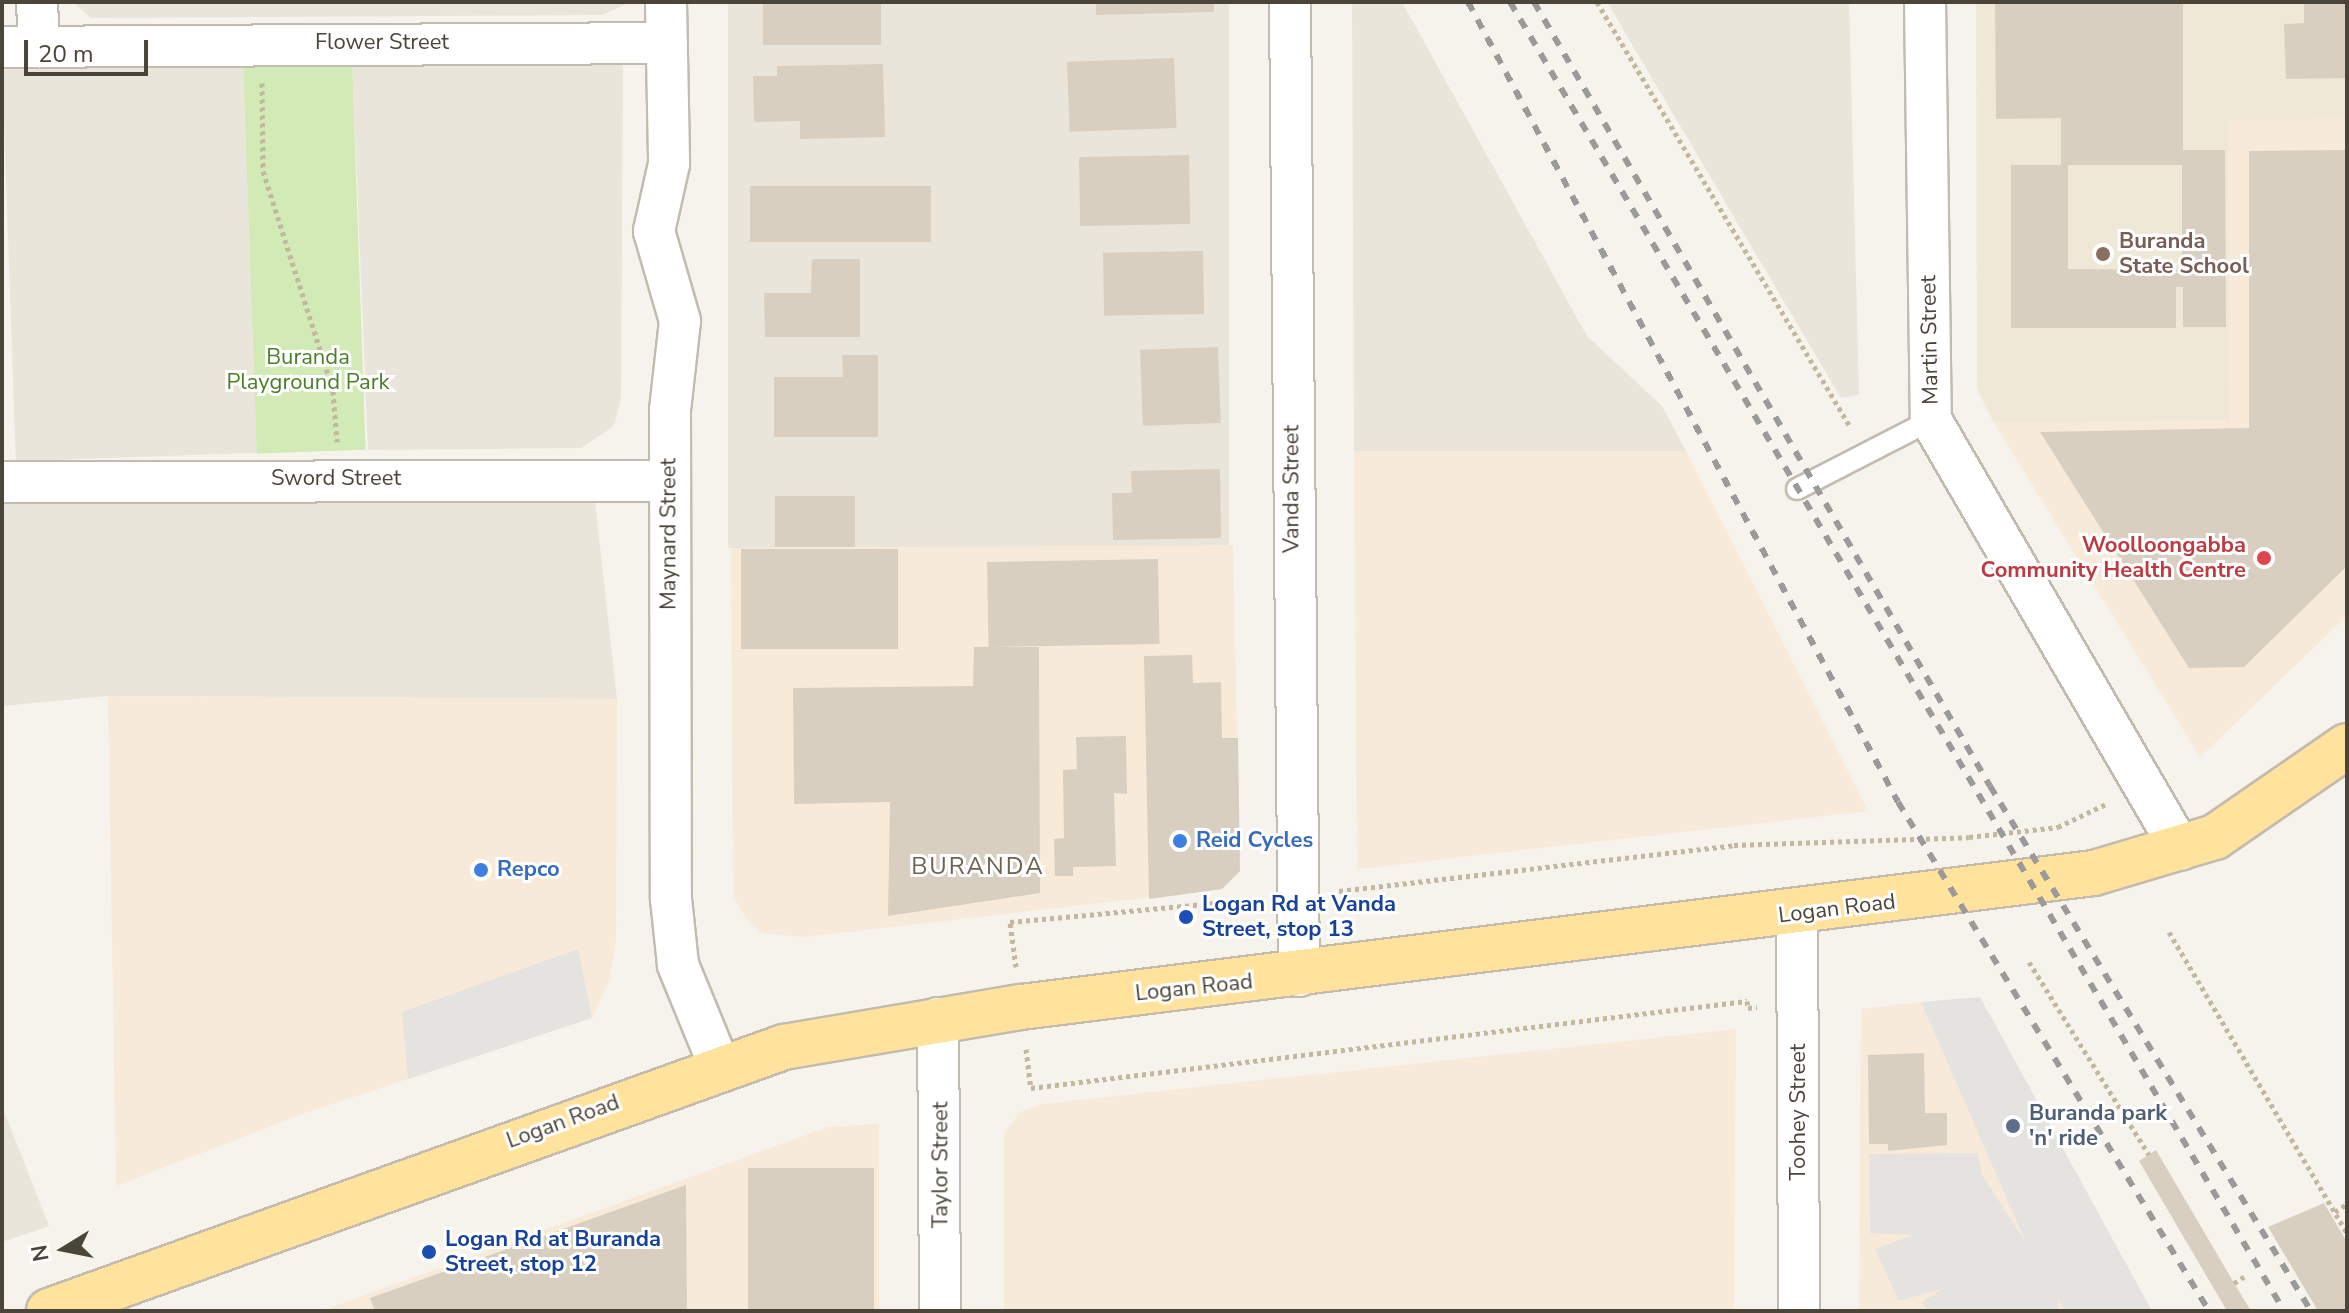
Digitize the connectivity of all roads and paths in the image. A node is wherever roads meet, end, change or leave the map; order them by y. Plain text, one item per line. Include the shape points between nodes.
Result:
1 (37, 2) edge
2 (666, 2) edge
3 (1290, 2) edge
4 (1597, 2) edge
5 (1925, 2) edge
6 (262, 42) junction
7 (667, 43) junction
8 (21, 47) edge
9 (1931, 420) junction
10 (1880, 447) junction
11 (340, 479) junction
12 (669, 481) junction
13 (2, 482) edge
14 (1797, 489) dead end
15 (2347, 746) edge
16 (2181, 850) junction
17 (1797, 914) junction
18 (2169, 932) dead end
19 (2029, 962) dead end
20 (1299, 976) junction
21 (938, 1018) junction
22 (719, 1065) junction
23 (2149, 1155) dead end
24 (2347, 1204) edge
25 (2335, 1212) junction
26 (2347, 1233) edge
27 (2245, 1276) dead end
28 (2234, 1283) dead end
29 (110, 1300) edge
30 (49, 1311) edge
31 (940, 1311) edge
32 (1799, 1311) edge

1 - 8 street
2 - 7 street, Maynard Street
3 - 20 street, Vanda Street
4 - 10 path via 1845,424
5 - 9 street, Martin Street
6 - 7 street, Flower Street
6 - 8 street, Flower Street
6 - 11 path via 263,171 333,391
7 - 12 street, Maynard Street via 669,164 654,231 680,321
9 - 10 lane
9 - 16 street, Martin Street
10 - 14 lane
11 - 12 street, Sword Street
11 - 13 street, Sword Street
12 - 22 street, Maynard Street via 673,935
15 - 16 main road, Logan Road via 2264,809
16 - 17 main road, Logan Road via 2005,889
17 - 20 main road, Logan Road
17 - 32 street, Toohey Street
18 - 25 path
19 - 23 path
20 - 21 main road, Logan Road
21 - 22 main road, Logan Road
21 - 31 street, Taylor Street
22 - 29 main road, Logan Road
24 - 25 path
25 - 26 path
27 - 28 path
29 - 30 main road, Logan Road

